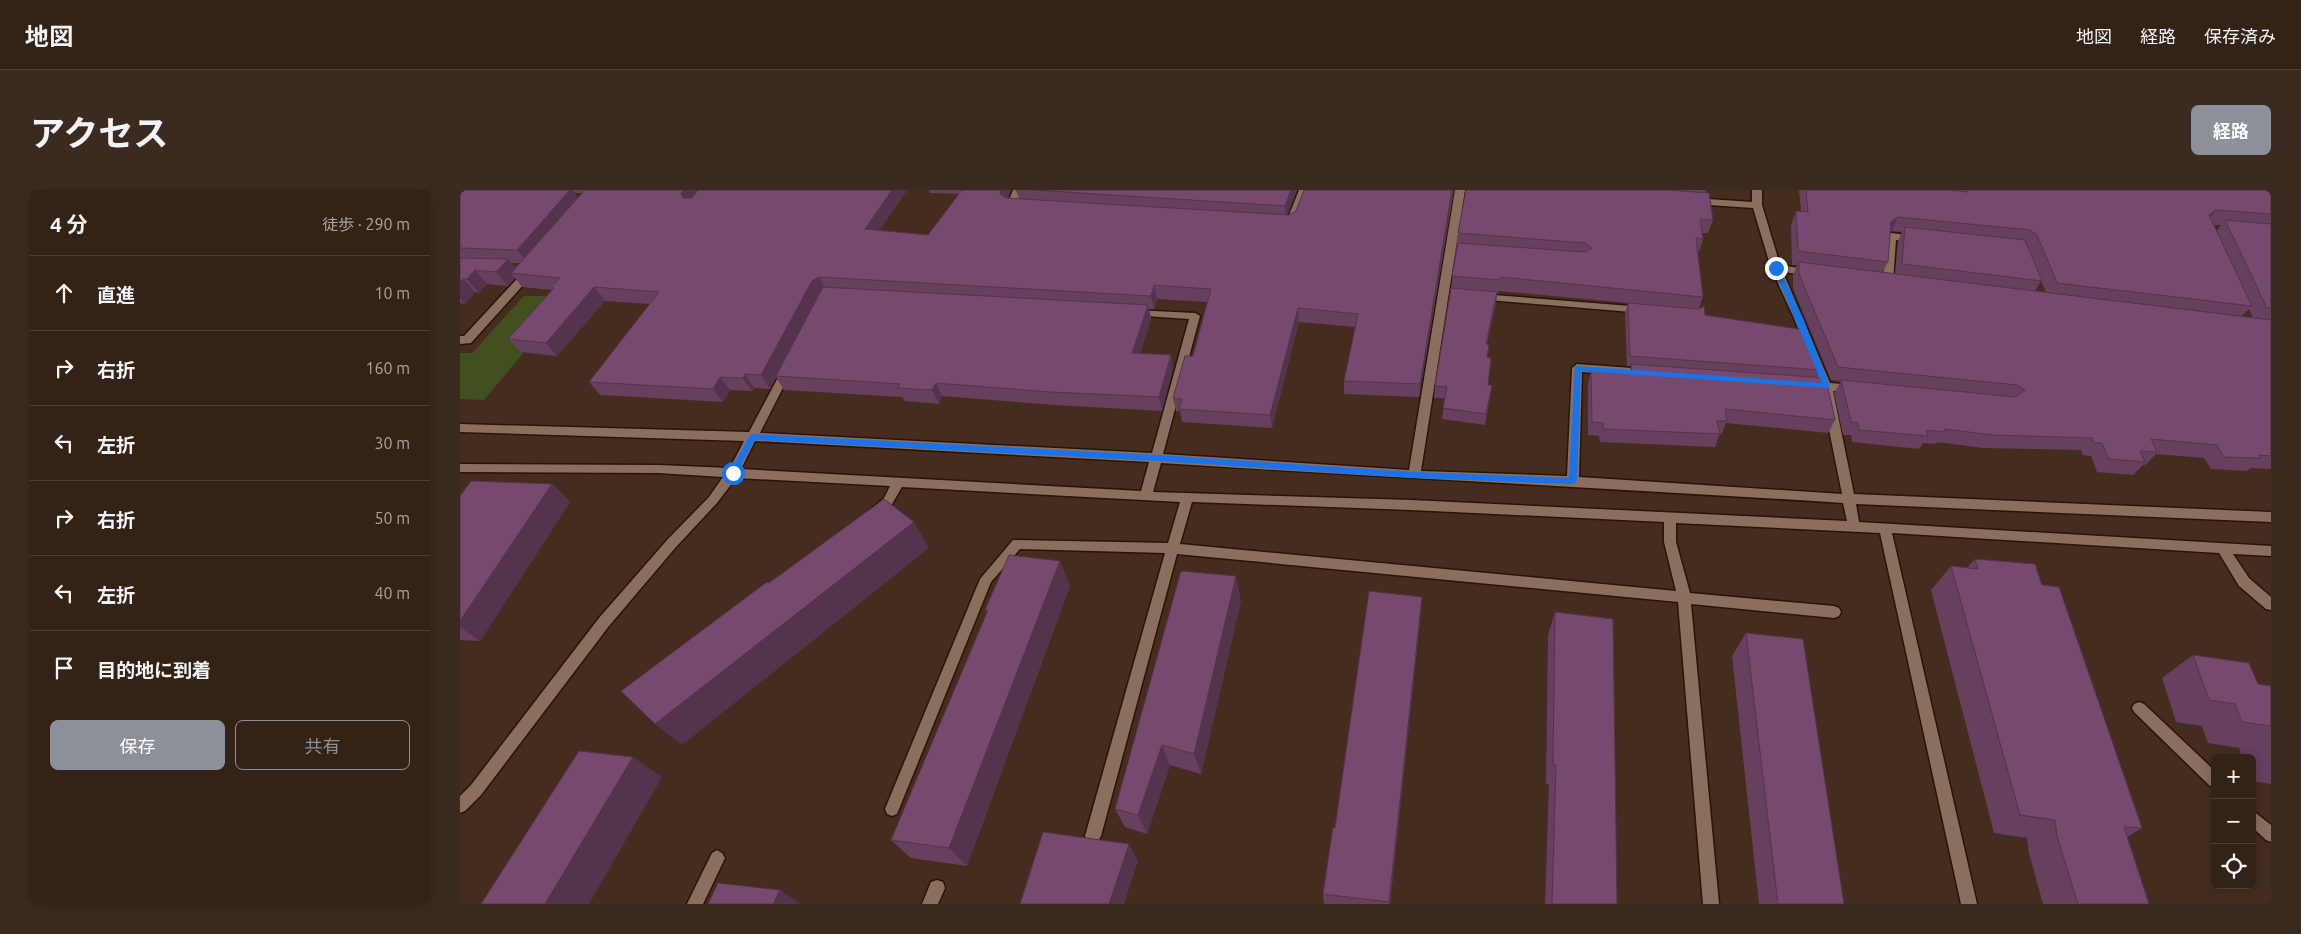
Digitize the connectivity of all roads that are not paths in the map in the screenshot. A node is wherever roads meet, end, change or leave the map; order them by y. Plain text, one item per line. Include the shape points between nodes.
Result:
1 (1018, 190) edge
2 (1304, 190) edge
3 (1460, 190) edge
4 (1757, 190) edge
5 (1688, 200) edge
6 (1757, 205) junction
7 (1030, 208) edge
8 (1281, 223) edge
9 (1928, 240) edge
10 (514, 268) edge
11 (1776, 268) junction
12 (1823, 274) edge
13 (1889, 282) edge
14 (1471, 297) edge
15 (1657, 311) edge
16 (1125, 312) edge
17 (460, 340) edge
18 (794, 357) edge
19 (1657, 374) edge
20 (1797, 384) edge
21 (1826, 386) junction
22 (1864, 390) edge
23 (460, 428) edge
24 (753, 437) junction
25 (1158, 458) junction
26 (460, 468) edge
27 (733, 473) junction
28 (1414, 475) junction
29 (1573, 481) junction
30 (898, 483) junction
31 (1146, 496) junction
32 (1187, 497) junction
33 (1849, 499) junction
34 (865, 518) edge
35 (1670, 518) junction
36 (2271, 518) edge
37 (1854, 526) junction
38 (1885, 528) junction
39 (1172, 548) junction
40 (2223, 549) junction
41 (2271, 551) edge
42 (1684, 596) junction
43 (2271, 605) edge
44 (1834, 612) dead end
45 (2139, 708) dead end
46 (2211, 777) edge
47 (460, 806) edge
48 (892, 810) dead end
49 (2256, 821) edge
50 (2271, 835) edge
51 (1093, 836) dead end
52 (718, 858) dead end
53 (936, 888) dead end
54 (695, 904) edge
55 (930, 904) edge
56 (1712, 904) edge
57 (1969, 904) edge

1 - 7 street via 1011,207
2 - 8 street via 1290,224
3 - 28 street via 1447,295
4 - 6 street
5 - 6 street
6 - 11 street
9 - 13 street via 1891,236
10 - 17 street via 535,265 467,340
11 - 12 street
11 - 21 street
14 - 15 street
16 - 25 street via 1195,316
18 - 24 street
19 - 29 street via 1578,368
20 - 21 street
21 - 22 street
21 - 33 street
23 - 24 street
24 - 25 street
24 - 27 street
25 - 28 street
25 - 31 street
26 - 27 street via 658,469
27 - 30 street
27 - 47 street via 708,507 672,543 604,622 476,790
28 - 29 street
29 - 33 street
30 - 31 street
30 - 34 street via 888,501
31 - 32 street
32 - 35 street via 1410,504
32 - 39 street
33 - 36 street
33 - 37 street
35 - 37 street
35 - 42 street via 1670,542
37 - 38 street
38 - 40 street
38 - 57 street
39 - 42 street
39 - 48 street via 1017,544 986,579
39 - 51 street
40 - 41 street
40 - 43 street via 2244,582
42 - 44 street
42 - 56 street
45 - 46 street
49 - 50 street
52 - 54 street
53 - 55 street

